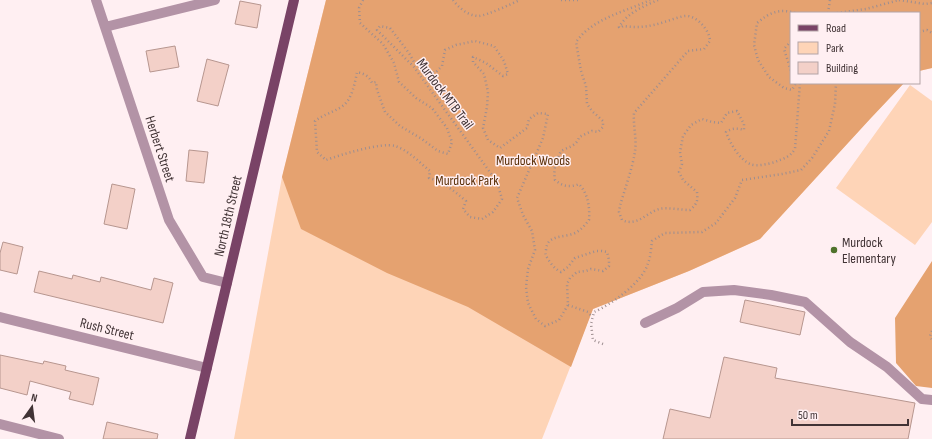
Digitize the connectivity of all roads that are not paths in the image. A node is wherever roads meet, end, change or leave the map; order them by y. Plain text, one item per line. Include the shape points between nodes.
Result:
1 (96, 0) edge
2 (215, 0) edge
3 (294, 0) edge
4 (105, 28) junction
5 (227, 283) junction
6 (0, 317) edge
7 (645, 323) dead end
8 (207, 368) junction
9 (932, 400) edge
10 (0, 424) edge
11 (59, 439) edge
12 (190, 439) edge

1 - 4 street, Herbert Street
2 - 4 street
3 - 5 main road, North 18th Street
4 - 5 street, Herbert Street via 169,220 203,277
5 - 8 main road, North 18th Street
6 - 8 street, Rush Street
7 - 9 street via 703,292 734,290 805,302 850,342 887,367 922,398
8 - 12 main road, North 18th Street
10 - 11 street

